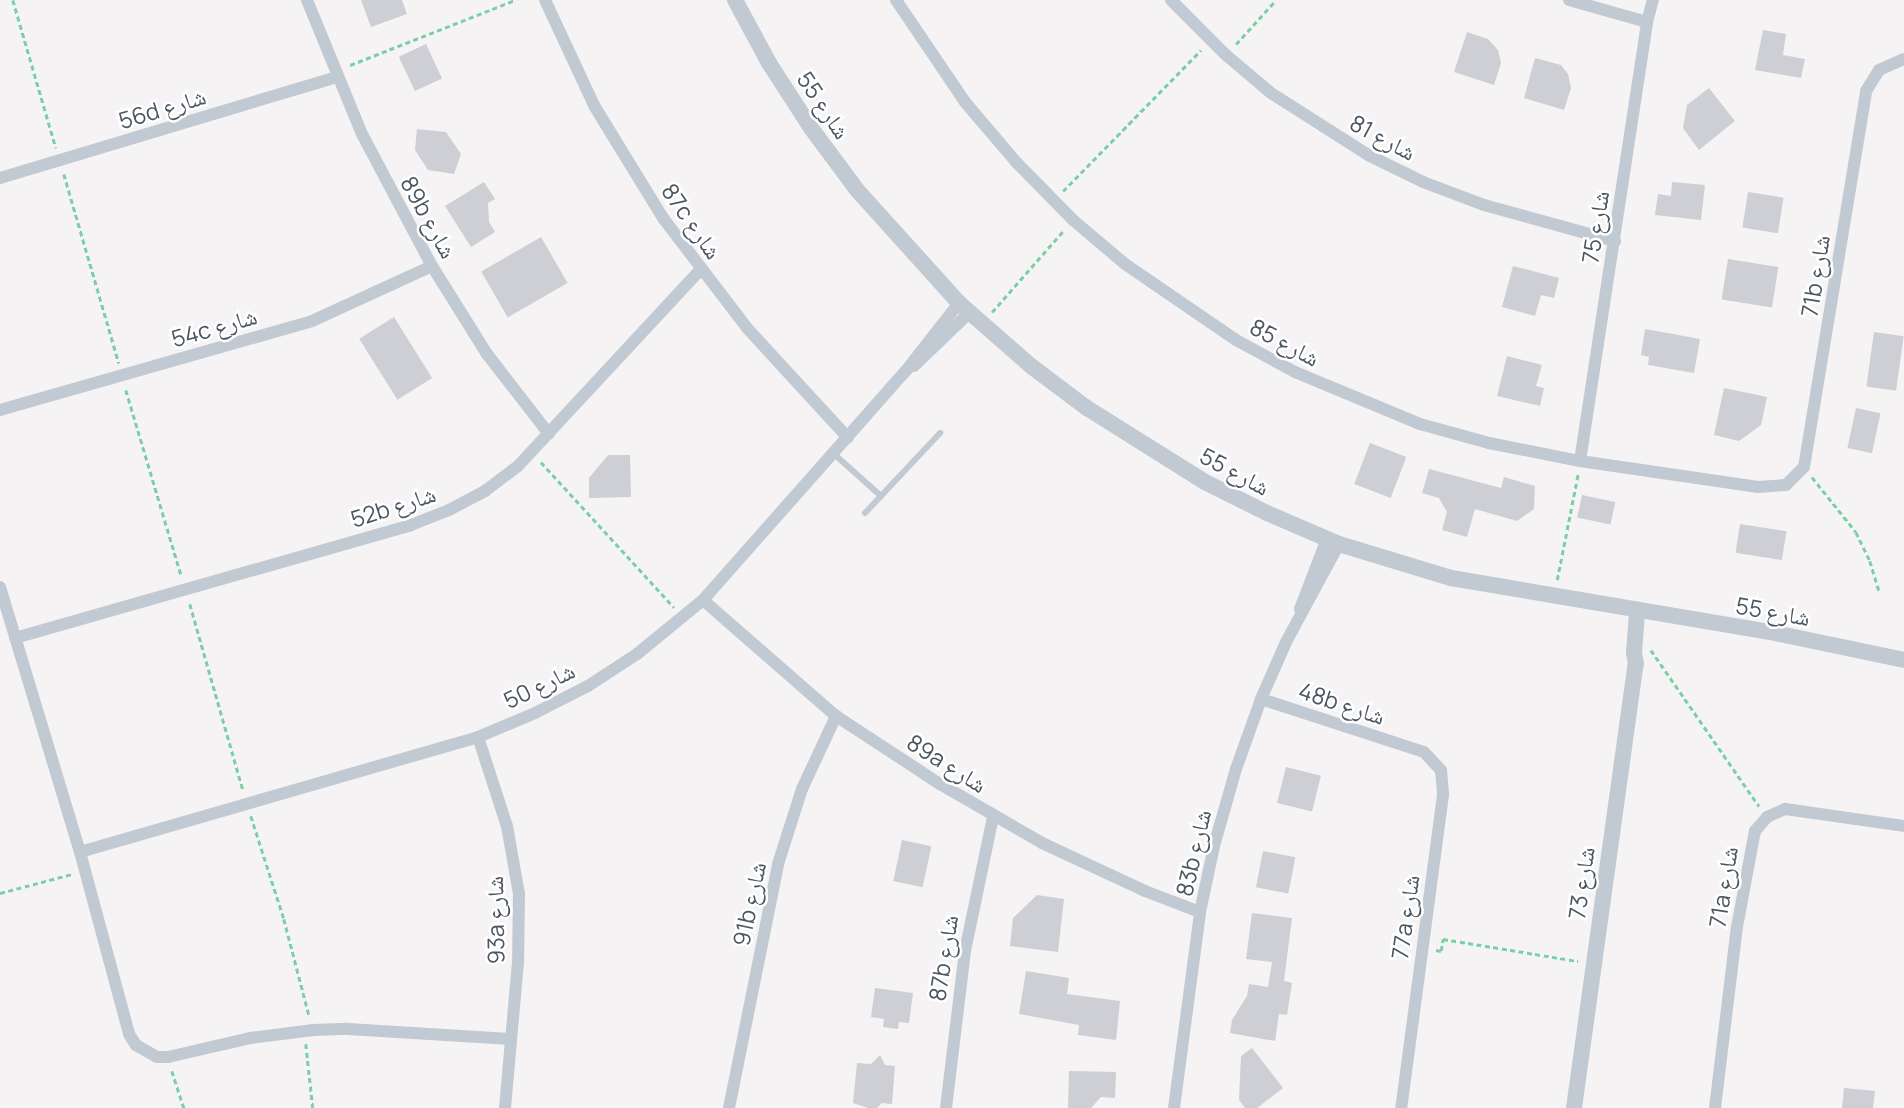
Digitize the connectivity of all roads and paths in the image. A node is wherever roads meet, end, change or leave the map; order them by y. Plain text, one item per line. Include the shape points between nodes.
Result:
1 (13, 0) edge
2 (307, 0) edge
3 (515, 0) edge
4 (545, 0) edge
5 (735, 0) edge
6 (896, 0) edge
7 (1171, 0) edge
8 (1276, 0) edge
9 (1569, 0) edge
10 (1653, 0) edge
11 (1647, 22) junction
12 (1210, 40) junction
13 (1226, 55) junction
14 (1904, 60) edge
15 (335, 74) junction
16 (60, 160) junction
17 (0, 178) edge
18 (1054, 200) junction
19 (1073, 220) junction
20 (1615, 240) junction
21 (432, 266) junction
22 (700, 270) junction
23 (965, 307) junction
24 (983, 323) junction
25 (122, 375) junction
26 (0, 410) edge
27 (940, 433) dead end
28 (550, 435) junction
29 (848, 438) junction
30 (532, 452) junction
31 (834, 454) junction
32 (1580, 461) junction
33 (1804, 467) junction
34 (881, 496) junction
35 (865, 513) dead end
36 (1333, 541) junction
37 (0, 587) edge
38 (185, 589) junction
39 (1879, 591) dead end
40 (1554, 597) junction
41 (703, 600) junction
42 (1643, 613) junction
43 (684, 617) junction
44 (15, 638) junction
45 (1644, 640) junction
46 (1904, 660) edge
47 (1636, 664) junction
48 (1261, 699) junction
49 (836, 716) junction
50 (478, 737) junction
51 (1411, 748) joint
52 (247, 803) junction
53 (993, 817) junction
54 (1767, 817) junction
55 (1904, 826) edge
56 (80, 852) junction
57 (85, 871) junction
58 (0, 893) edge
59 (1200, 912) junction
60 (1422, 948) junction
61 (1592, 964) junction
62 (309, 1030) junction
63 (511, 1039) junction
64 (168, 1057) junction
65 (184, 1108) edge
66 (313, 1108) edge
67 (505, 1108) edge
68 (729, 1108) edge
69 (946, 1108) edge
70 (1174, 1108) edge
71 (1401, 1108) edge
72 (1574, 1108) edge
73 (1715, 1108) edge

1 - 16 path
2 - 15 street, 89b شارع
3 - 15 path
4 - 22 street, 87c شارع via 621,152
5 - 23 street, شارع 55 via 769,63 841,170 907,249
6 - 18 street, شارع 85 via 965,103
7 - 12 street, شارع 81
8 - 13 path
9 - 11 street
10 - 11 street, شارع 75
11 - 20 street, شارع 75
12 - 13 street, شارع 81
12 - 18 path
13 - 20 street, شارع 81 via 1319,127 1423,182 1484,205
14 - 33 street, 71b شارع via 1879,70 1866,92
15 - 16 street, 56d شارع
15 - 21 street, 89b شارع via 391,193
16 - 17 street, 56d شارع
16 - 25 path
18 - 19 street, شارع 85
19 - 24 path
19 - 32 street, شارع 85 via 1179,304 1295,372 1420,424
20 - 32 street, شارع 75
21 - 25 street, 54c شارع via 312,321
21 - 28 street, 89b شارع via 487,354
22 - 28 street, 52b شارع
22 - 29 street, 87c شارع
23 - 24 street, شارع 55
23 - 29 street, شارع 50 via 926,357 905,372
24 - 36 street, شارع 55 via 1076,400 1145,447 1205,482
25 - 26 street, 54c شارع
25 - 38 path
27 - 34 lane
28 - 30 street, 52b شارع
29 - 31 street, شارع 50
30 - 38 street, 52b شارع via 485,491 449,510
30 - 43 path
31 - 34 lane
31 - 41 street, شارع 50
32 - 33 street, شارع 85 via 1758,487 1786,485
32 - 40 path
33 - 39 path via 1856,532
34 - 35 lane
36 - 40 street, شارع 55 via 1451,578
36 - 48 street, 83b شارع via 1312,598
37 - 44 street
38 - 44 street, 52b شارع
38 - 52 path
40 - 42 street, شارع 55
41 - 43 street, شارع 50
41 - 49 street, 89a شارع
42 - 45 street, شارع 73
42 - 46 street, شارع 55 via 1770,632
42 - 47 street, شارع 73
43 - 50 street, شارع 50 via 587,686
44 - 56 street
45 - 47 street, شارع 73
45 - 54 path
47 - 61 street, شارع 73
48 - 51 street, 48b شارع
48 - 59 street, 83b شارع via 1232,782
49 - 53 street, 89a شارع
49 - 68 street, 91b شارع via 802,789 778,864
50 - 52 street, شارع 50
50 - 63 street, 93a شارع via 508,827 517,882 520,928
51 - 60 street, 77a شارع via 1434,759 1444,783
52 - 56 street, شارع 50
52 - 62 path via 284,919
53 - 59 street, 89a شارع via 1093,868
53 - 69 street, 87b شارع via 965,951
54 - 55 street via 1785,809 1804,810
54 - 73 street, 71a شارع via 1755,831 1749,850
56 - 57 street
57 - 58 path
57 - 64 street via 129,1034 146,1052
59 - 70 street, 83b شارع
60 - 61 path via 1441,951 1443,939
60 - 71 street, 77a شارع
61 - 72 street, شارع 73
62 - 63 street
62 - 64 street
62 - 66 path
63 - 67 street, 93a شارع
64 - 65 path

